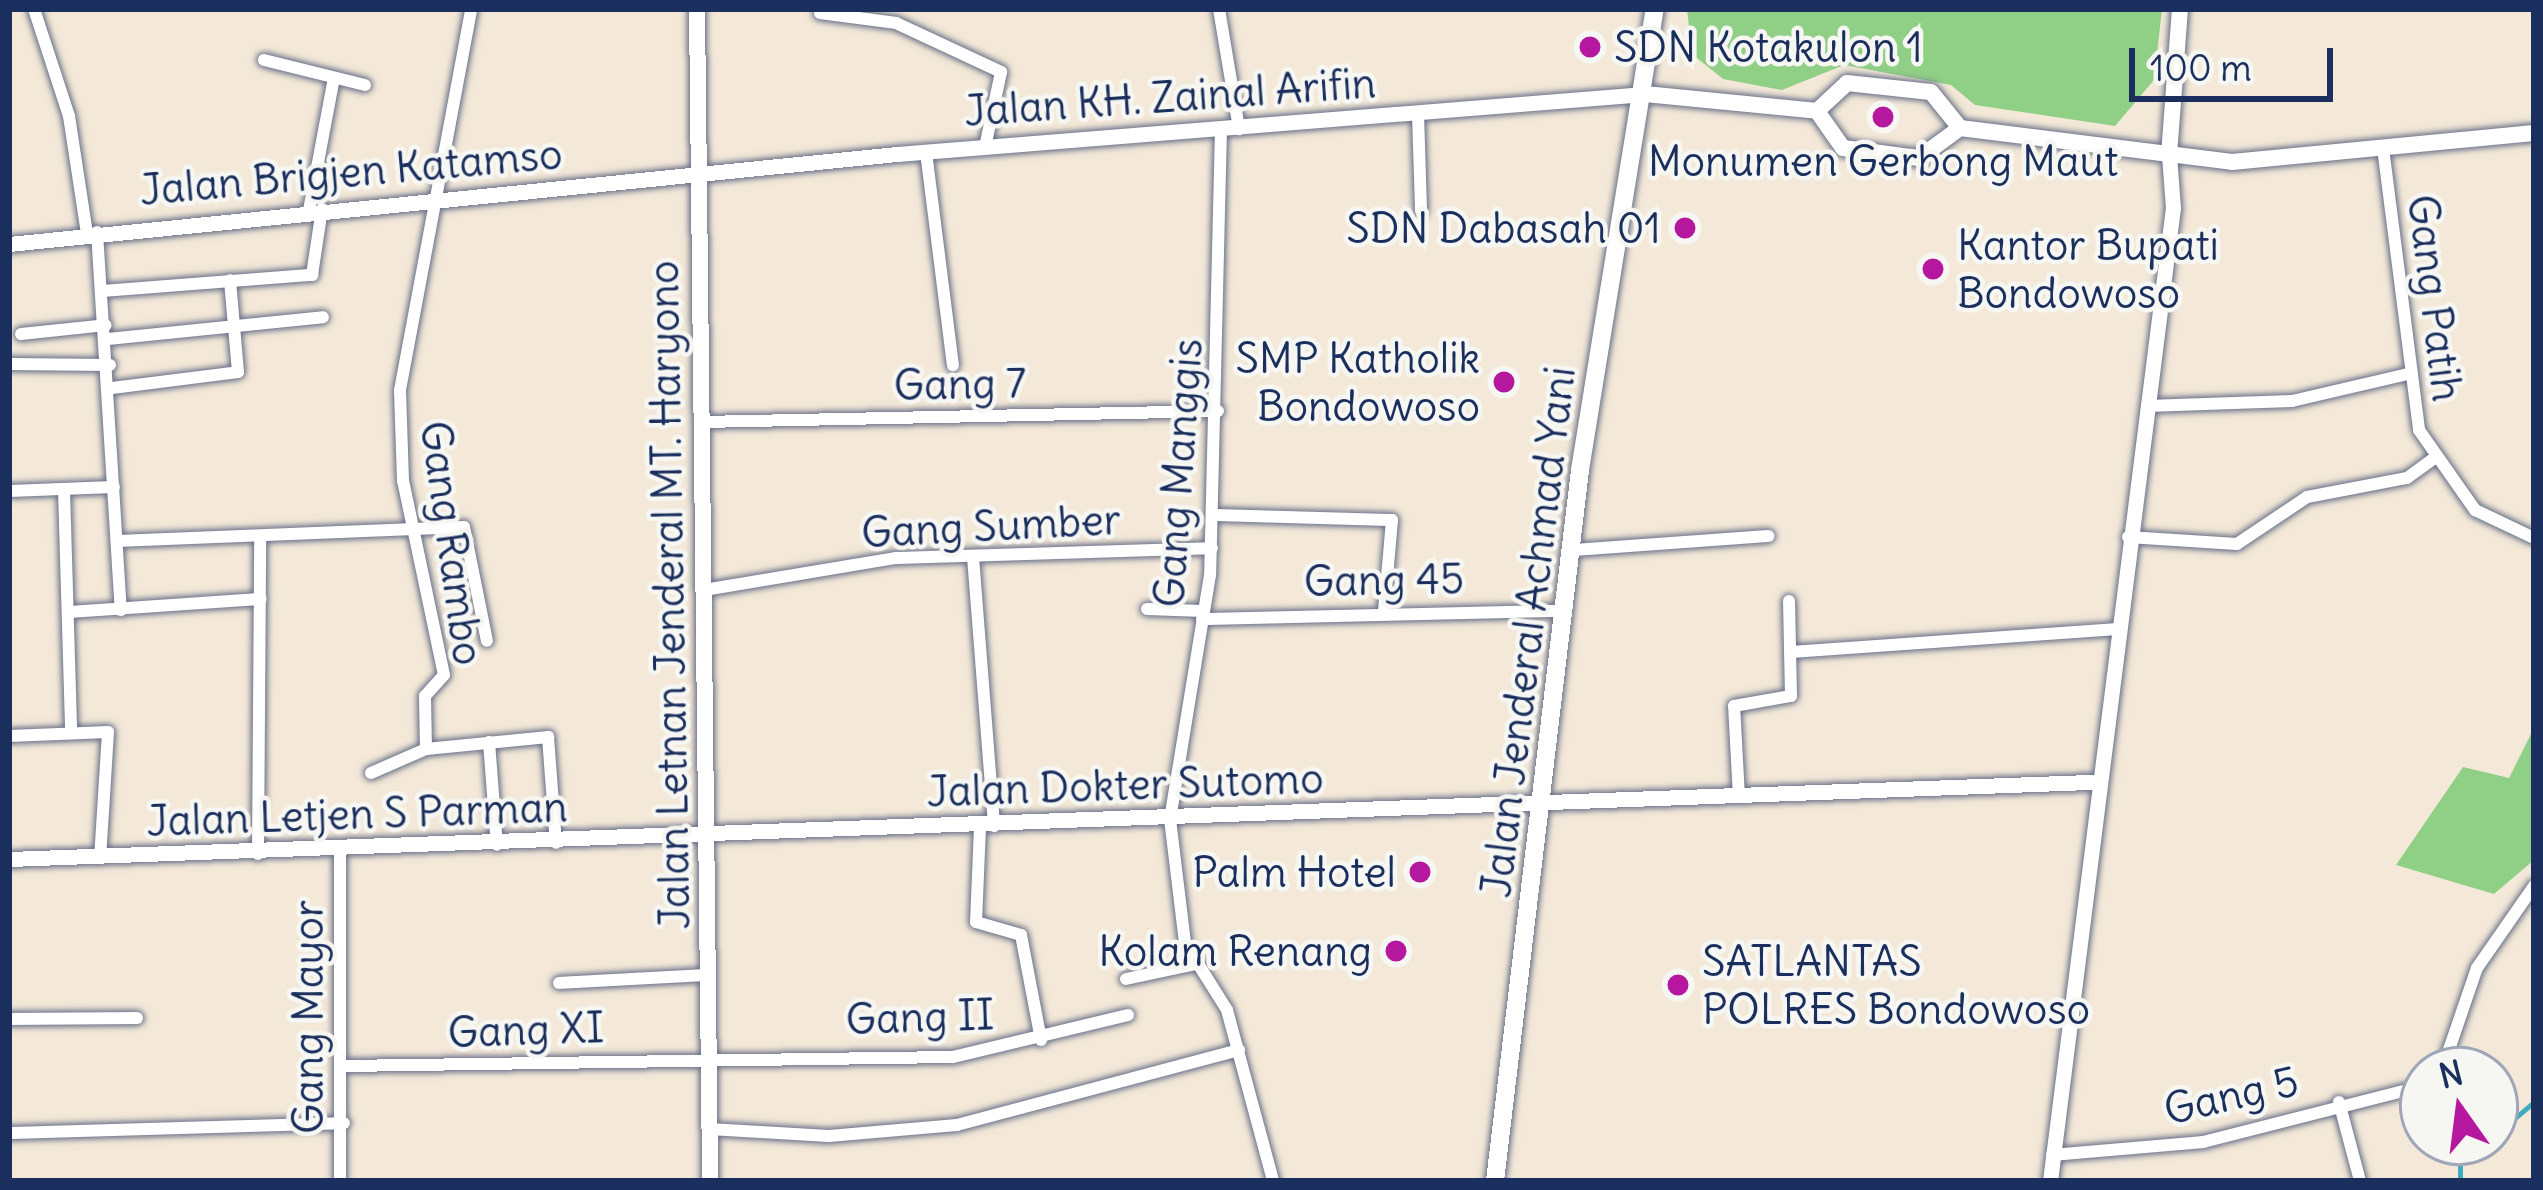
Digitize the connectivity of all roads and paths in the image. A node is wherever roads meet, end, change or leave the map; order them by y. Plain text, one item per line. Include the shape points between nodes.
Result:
1 (34, 9) edge
2 (472, 9) edge
3 (698, 9) edge
4 (1219, 9) edge
5 (1655, 9) edge
6 (2180, 9) edge
7 (820, 13) dead end
8 (264, 60) dead end
9 (334, 78) junction
10 (365, 85) dead end
11 (1645, 94) junction
12 (1817, 111) junction
13 (1418, 114) junction
14 (1960, 128) junction
15 (1221, 129) junction
16 (1239, 129) junction
17 (2534, 133) edge
18 (985, 147) junction
19 (2383, 148) junction
20 (926, 152) junction
21 (2169, 155) junction
22 (700, 174) junction
23 (442, 198) junction
24 (315, 209) junction
25 (1420, 211) dead end
26 (92, 232) junction
27 (9, 244) edge
28 (230, 280) junction
29 (103, 291) junction
30 (323, 317) dead end
31 (236, 326) junction
32 (107, 332) junction
33 (21, 334) dead end
34 (9, 364) edge
35 (110, 365) junction
36 (953, 365) dead end
37 (2408, 374) junction
38 (112, 388) junction
39 (2147, 406) junction
40 (1218, 411) junction
41 (702, 422) junction
42 (2433, 459) junction
43 (115, 487) junction
44 (64, 490) junction
45 (9, 491) edge
46 (1214, 515) junction
47 (411, 530) junction
48 (1769, 536) dead end
49 (2128, 537) junction
50 (2534, 538) edge
51 (260, 539) junction
52 (117, 541) junction
53 (1212, 548) junction
54 (1573, 550) junction
55 (973, 557) junction
56 (704, 590) junction
57 (261, 599) junction
58 (1789, 601) dead end
59 (1147, 609) dead end
60 (121, 610) junction
61 (1384, 611) junction
62 (1567, 611) junction
63 (68, 612) junction
64 (1203, 615) junction
65 (2115, 629) junction
66 (487, 641) dead end
67 (1790, 652) junction
68 (71, 731) junction
69 (9, 736) edge
70 (489, 742) junction
71 (426, 748) junction
72 (371, 773) dead end
73 (2093, 782) junction
74 (1739, 796) junction
75 (1546, 804) junction
76 (1169, 819) junction
77 (987, 826) junction
78 (707, 838) junction
79 (556, 843) junction
80 (496, 845) junction
81 (340, 852) junction
82 (258, 854) junction
83 (100, 858) junction
84 (9, 860) edge
85 (2534, 886) edge
86 (1196, 964) junction
87 (709, 975) junction
88 (1126, 979) dead end
89 (559, 983) dead end
90 (1128, 1015) dead end
91 (137, 1018) dead end
92 (9, 1019) edge
93 (1041, 1040) junction
94 (2449, 1046) edge
95 (1239, 1050) junction
96 (710, 1063) junction
97 (344, 1066) junction
98 (2399, 1091) edge
99 (2339, 1102) junction
100 (344, 1123) junction
101 (710, 1129) junction
102 (9, 1133) edge
103 (2053, 1155) junction
104 (340, 1181) edge
105 (710, 1181) edge
106 (1273, 1181) edge
107 (1495, 1181) edge
108 (2050, 1181) edge
109 (2360, 1181) edge

1 - 26 street via 69,116
2 - 23 street, Gang Rambo
3 - 22 main road, Jalan Letnan Jenderal MT. Haryono
4 - 16 street
5 - 11 main road, Jalan Jenderal Achmad Yani
6 - 21 main road via 2163,120
7 - 18 street via 896,23 1001,72
8 - 9 street
9 - 10 street
9 - 24 street
11 - 12 main road
11 - 13 street, Jalan KH. Zainal Arifin
11 - 54 main road, Jalan Jenderal Achmad Yani
12 - 14 main road via 1843,148 1918,158
12 - 14 main road via 1846,82 1931,92
13 - 16 street, Jalan KH. Zainal Arifin
13 - 25 street
14 - 21 main road
15 - 16 street, Jalan KH. Zainal Arifin
15 - 18 street, Jalan KH. Zainal Arifin
15 - 40 street, Gang Manggis
17 - 19 main road
18 - 20 street, Jalan KH. Zainal Arifin
19 - 21 main road via 2232,162
19 - 37 street, Gang Patih
20 - 22 street, Jalan KH. Zainal Arifin
20 - 36 street
21 - 39 street
22 - 23 street, Jalan Brigjen Katamso
22 - 41 main road, Jalan Letnan Jenderal MT. Haryono
23 - 24 street, Jalan Brigjen Katamso
23 - 47 street, Gang Rambo via 403,358
24 - 26 street, Jalan Brigjen Katamso
24 - 28 street via 317,272
26 - 27 street, Jalan Brigjen Katamso
26 - 29 street
28 - 29 street
28 - 31 street
29 - 32 street
30 - 31 street
31 - 32 street
31 - 38 street via 235,374
32 - 33 street
32 - 35 street
34 - 35 street
35 - 38 street
37 - 39 street via 2292,401
37 - 42 street, Gang Patih
38 - 43 street
39 - 49 street
40 - 41 street, Gang 7
40 - 46 street, Gang Manggis
41 - 56 main road, Jalan Letnan Jenderal MT. Haryono
42 - 49 street via 2407,478 2307,497 2237,544
42 - 50 street, Gang Patih via 2475,510
43 - 44 street
43 - 52 street
44 - 45 street
44 - 63 street
46 - 53 street, Gang Manggis
46 - 61 street via 1392,520
47 - 51 street
47 - 66 street via 470,530
47 - 71 street, Gang Rambo via 444,675 424,696
48 - 54 street
49 - 65 street
51 - 52 street
51 - 57 street
52 - 60 street
53 - 55 street, Gang Sumber
53 - 64 street, Gang Manggis
54 - 62 main road, Jalan Jenderal Achmad Yani
55 - 56 street, Gang Sumber via 896,558
55 - 77 street
56 - 78 main road, Jalan Letnan Jenderal MT. Haryono
57 - 60 street
57 - 82 street
58 - 67 street
59 - 64 street, Gang 45
60 - 63 street
61 - 62 street, Gang 45
61 - 64 street, Gang 45
62 - 75 main road, Jalan Jenderal Achmad Yani
63 - 68 street
64 - 76 street, Gang Manggis
65 - 67 street
65 - 73 street
67 - 74 street via 1791,696 1735,706
68 - 69 street
68 - 83 street via 109,736
70 - 71 street
70 - 79 street via 551,741
70 - 80 street
71 - 72 street
73 - 74 street, Jalan Dokter Sutomo
73 - 103 street
74 - 75 street, Jalan Dokter Sutomo
75 - 76 street, Jalan Dokter Sutomo
75 - 107 main road, Jalan Jenderal Achmad Yani
76 - 77 street, Jalan Dokter Sutomo
76 - 86 street, Gang Manggis via 1179,921
77 - 78 street, Jalan Dokter Sutomo
77 - 93 street via 976,922 1021,934
78 - 79 street, Jalan Letjen S Parman
78 - 87 main road, Jalan Letnan Jenderal MT. Haryono
79 - 80 street, Jalan Letjen S Parman
80 - 81 street, Jalan Letjen S Parman
81 - 82 street, Jalan Letjen S Parman
81 - 97 street, Gang Mayor
82 - 83 street, Jalan Letjen S Parman
83 - 84 street, Jalan Letjen S Parman
85 - 94 street via 2477,968
86 - 88 street
86 - 95 street, Gang Manggis via 1221,994
87 - 89 street
87 - 96 main road, Jalan Letnan Jenderal MT. Haryono
90 - 93 street, Gang II
91 - 92 street
93 - 96 street, Gang II via 953,1057
95 - 101 street via 935,1128
95 - 106 street, Gang Manggis
96 - 97 street, Gang XI via 507,1056
96 - 101 main road, Jalan Letnan Jenderal MT. Haryono
97 - 100 street, Gang Mayor
98 - 99 street, Gang 5
99 - 103 street, Gang 5 via 2204,1142
99 - 109 street
100 - 102 street
100 - 104 street, Gang Mayor
101 - 105 main road, Jalan Letnan Jenderal MT. Haryono
103 - 108 street

